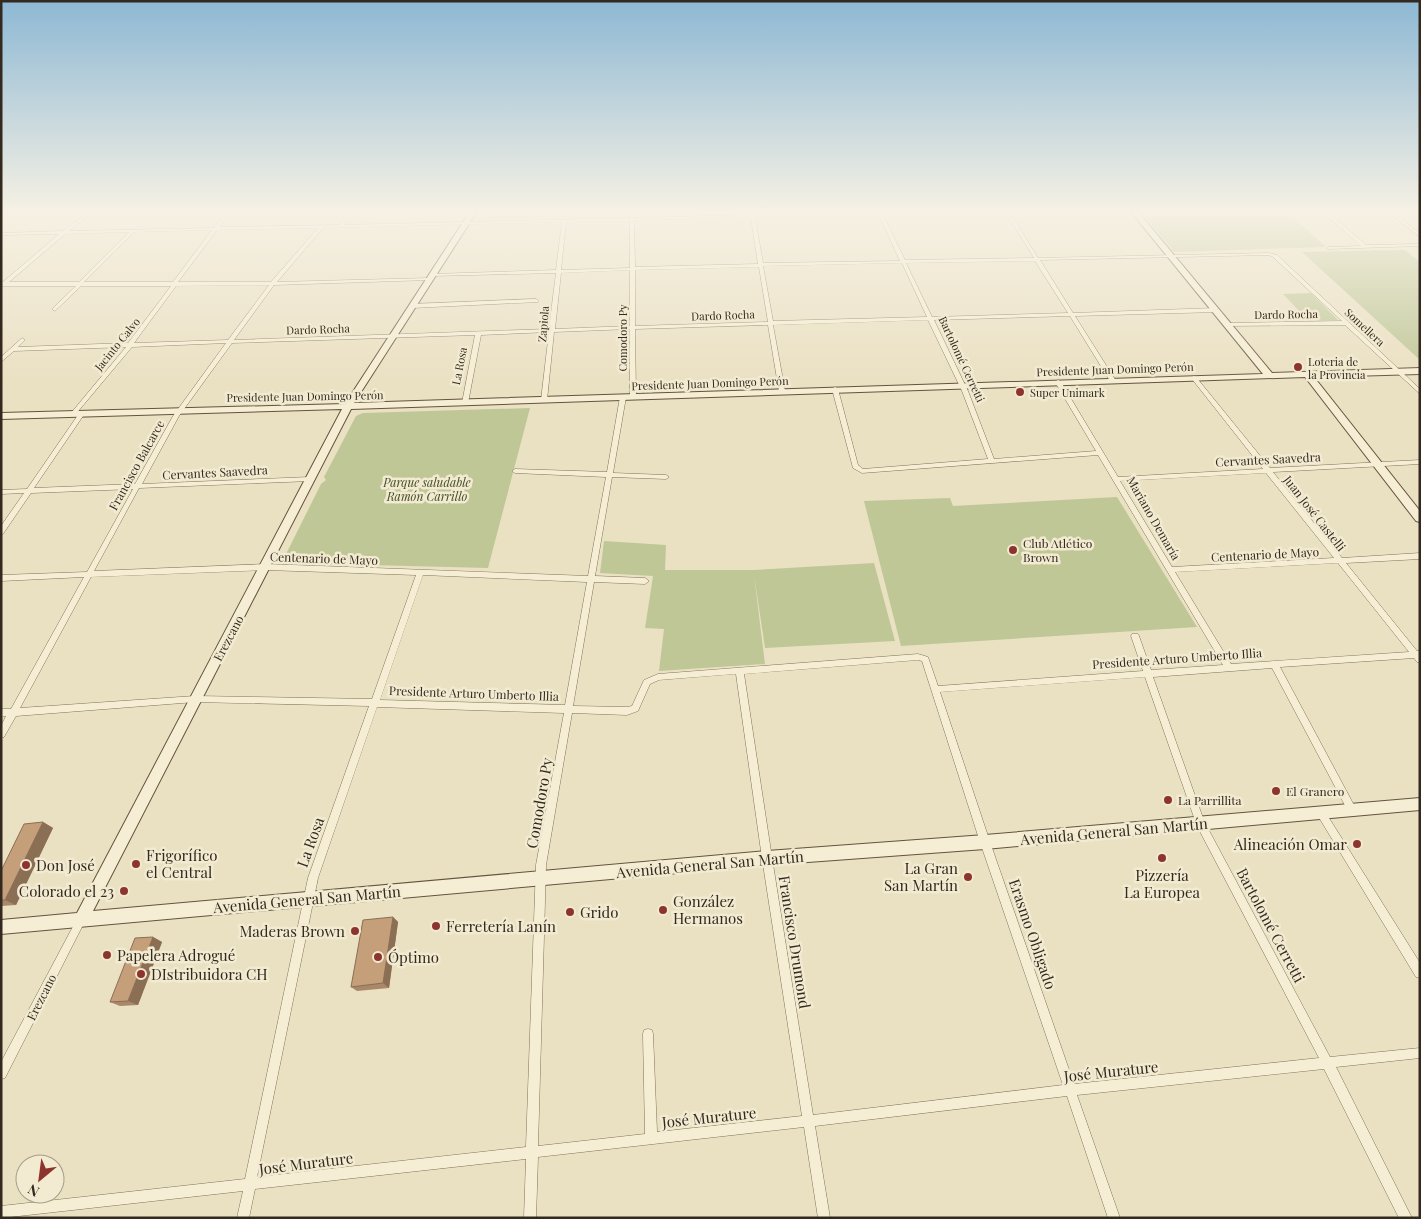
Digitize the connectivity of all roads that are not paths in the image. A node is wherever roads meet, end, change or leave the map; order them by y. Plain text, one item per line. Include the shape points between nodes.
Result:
1 (633, 269) edge
2 (20, 270) edge
3 (95, 270) edge
4 (185, 270) edge
5 (286, 270) edge
6 (436, 270) edge
7 (557, 270) junction
8 (566, 270) edge
9 (762, 270) edge
10 (907, 270) edge
11 (1044, 270) edge
12 (1182, 270) edge
13 (1290, 270) edge
14 (431, 277) junction
15 (81, 284) junction
16 (175, 284) junction
17 (274, 284) junction
18 (2, 285) edge
19 (536, 301) dead end
20 (412, 306) junction
21 (55, 309) dead end
22 (1216, 310) junction
23 (1072, 315) junction
24 (930, 319) junction
25 (771, 323) junction
26 (1346, 323) junction
27 (1228, 325) junction
28 (633, 328) junction
29 (553, 330) junction
30 (478, 334) junction
31 (393, 337) junction
32 (22, 340) dead end
33 (231, 342) junction
34 (130, 346) junction
35 (13, 348) junction
36 (1, 360) edge
37 (1398, 371) junction
38 (1420, 371) edge
39 (1308, 374) junction
40 (1269, 376) junction
41 (1194, 378) junction
42 (1112, 380) junction
43 (1058, 382) junction
44 (962, 386) junction
45 (835, 389) junction
46 (782, 391) junction
47 (1420, 392) edge
48 (622, 397) junction
49 (633, 397) junction
50 (544, 400) junction
51 (465, 403) junction
52 (348, 406) junction
53 (180, 411) junction
54 (77, 414) junction
55 (1, 416) edge
56 (1100, 454) junction
57 (992, 462) junction
58 (1420, 462) edge
59 (1378, 464) junction
60 (1267, 470) junction
61 (515, 471) dead end
62 (608, 475) junction
63 (666, 477) dead end
64 (310, 479) junction
65 (1117, 479) junction
66 (136, 487) junction
67 (29, 491) junction
68 (1, 492) edge
69 (1420, 518) edge
70 (1, 532) edge
71 (1420, 556) edge
72 (1339, 561) junction
73 (266, 567) junction
74 (1171, 570) junction
75 (90, 573) junction
76 (420, 573) junction
77 (1, 578) edge
78 (590, 579) junction
79 (645, 581) dead end
80 (1136, 636) dead end
81 (1418, 656) edge
82 (925, 659) joint
83 (1274, 664) junction
84 (1228, 667) junction
85 (740, 671) junction
86 (1149, 673) junction
87 (937, 689) junction
88 (195, 700) junction
89 (375, 703) junction
90 (570, 708) junction
91 (13, 712) junction
92 (1, 713) edge
93 (1, 734) edge
94 (1420, 804) edge
95 (1352, 810) junction
96 (1321, 813) junction
97 (1200, 823) junction
98 (985, 842) junction
99 (766, 858) junction
100 (540, 880) junction
101 (308, 898) junction
102 (81, 920) junction
103 (1, 927) edge
104 (1420, 973) edge
105 (648, 1034) dead end
106 (1420, 1053) edge
107 (1328, 1064) junction
108 (1, 1074) edge
109 (1071, 1090) junction
110 (809, 1121) junction
111 (651, 1139) junction
112 (531, 1152) junction
113 (250, 1184) junction
114 (1, 1212) edge
115 (243, 1218) edge
116 (530, 1218) edge
117 (824, 1218) edge
118 (1114, 1218) edge
119 (1406, 1218) edge

1 - 28 street, Comodoro Py
2 - 18 street
3 - 15 street
4 - 16 street, Jacinto Calvo
5 - 17 street, Francisco Balcarce
6 - 14 street, Erezcano
7 - 8 street
7 - 14 street
7 - 29 street, Zapiola
9 - 25 street
10 - 24 street, Bartolomé Cerretti
11 - 23 street
12 - 22 street
13 - 26 street, Somellera
14 - 17 street
14 - 20 street, Erezcano
15 - 16 street
15 - 18 street
15 - 21 street
16 - 17 street
16 - 34 street, Jacinto Calvo
17 - 33 street, Francisco Balcarce
19 - 20 street
20 - 31 street, Erezcano
22 - 23 street, Dardo Rocha
22 - 27 street
23 - 24 street, Dardo Rocha
23 - 42 street
24 - 25 street, Dardo Rocha
24 - 44 street, Bartolomé Cerretti
25 - 28 street, Dardo Rocha
25 - 46 street
26 - 27 street, Dardo Rocha
26 - 37 street, Somellera
27 - 40 street
28 - 29 street, Dardo Rocha
28 - 49 street, Comodoro Py
29 - 30 street, Dardo Rocha
29 - 50 street, Zapiola
30 - 31 street, Dardo Rocha
30 - 51 street, La Rosa
31 - 33 street, Dardo Rocha
31 - 52 street, Erezcano
32 - 35 street
33 - 34 street, Dardo Rocha
33 - 53 street, Francisco Balcarce
34 - 35 street, Dardo Rocha
34 - 54 street, Jacinto Calvo
35 - 36 street
37 - 38 street, Presidente Juan Domingo Perón
37 - 39 street, Presidente Juan Domingo Perón
37 - 47 street, Somellera
39 - 40 street, Presidente Juan Domingo Perón
39 - 59 street
40 - 41 street, Presidente Juan Domingo Perón
41 - 42 street, Presidente Juan Domingo Perón
41 - 60 street, Juan José Castelli
42 - 43 street, Presidente Juan Domingo Perón
43 - 44 street, Presidente Juan Domingo Perón
43 - 56 street, Mariano Demaría
44 - 45 street, Presidente Juan Domingo Perón
44 - 57 street, Bartolomé Cerretti
45 - 46 street, Presidente Juan Domingo Perón
45 - 57 street via 858,470
46 - 49 street, Presidente Juan Domingo Perón
48 - 49 street, Presidente Juan Domingo Perón
48 - 50 street, Presidente Juan Domingo Perón
48 - 62 street, Comodoro Py
50 - 51 street, Presidente Juan Domingo Perón
51 - 52 street, Presidente Juan Domingo Perón
52 - 53 street, Presidente Juan Domingo Perón
52 - 64 street, Erezcano
53 - 54 street, Presidente Juan Domingo Perón
53 - 66 street, Francisco Balcarce
54 - 55 street, Presidente Juan Domingo Perón
54 - 67 street, Jacinto Calvo
56 - 57 street
56 - 65 street, Mariano Demaría
58 - 59 street, Cervantes Saavedra
59 - 60 street, Cervantes Saavedra
59 - 69 street
60 - 65 street, Cervantes Saavedra
60 - 72 street, Juan José Castelli
61 - 62 street
62 - 63 street
62 - 78 street, Comodoro Py
64 - 66 street, Cervantes Saavedra
64 - 73 street, Erezcano
65 - 74 street, Mariano Demaría
66 - 67 street, Cervantes Saavedra
66 - 75 street, Francisco Balcarce
67 - 68 street, Cervantes Saavedra
67 - 70 street, Jacinto Calvo
71 - 72 street, Centenario de Mayo
72 - 74 street, Centenario de Mayo
72 - 81 street, Juan José Castelli
73 - 75 street, Centenario de Mayo
73 - 76 street, Centenario de Mayo
73 - 88 street, Erezcano
74 - 84 street, Mariano Demaría
75 - 77 street, Centenario de Mayo
75 - 91 street, Francisco Balcarce
76 - 78 street, Centenario de Mayo
76 - 89 street, La Rosa
78 - 79 street, Centenario de Mayo
78 - 90 street, Comodoro Py
80 - 86 street, Bartolomé Cerretti
81 - 83 street, Presidente Arturo Umberto Illia
82 - 85 street, Presidente Arturo Umberto Illia
82 - 87 street, Erasmo Obligado
83 - 84 street, Presidente Arturo Umberto Illia
83 - 95 street
84 - 86 street, Presidente Arturo Umberto Illia
85 - 90 street, Presidente Arturo Umberto Illia via 652,678 635,709 627,711
85 - 99 street, Francisco Drumond
86 - 87 street, Presidente Arturo Umberto Illia
86 - 97 street, Bartolomé Cerretti
87 - 98 street, Erasmo Obligado
88 - 89 street, Presidente Arturo Umberto Illia
88 - 91 street, Presidente Arturo Umberto Illia
88 - 102 street, Erezcano
89 - 90 street, Presidente Arturo Umberto Illia
89 - 101 street, La Rosa
90 - 100 street, Comodoro Py
91 - 92 street, Presidente Arturo Umberto Illia
91 - 93 street, Francisco Balcarce
94 - 95 street, Avenida General San Martín
95 - 96 street, Avenida General San Martín
96 - 97 street, Avenida General San Martín
96 - 104 street
97 - 98 street, Avenida General San Martín
97 - 107 street, Bartolomé Cerretti
98 - 99 street, Avenida General San Martín
98 - 109 street, Erasmo Obligado
99 - 100 street, Avenida General San Martín
99 - 110 street, Francisco Drumond
100 - 101 street, Avenida General San Martín
100 - 112 street, Comodoro Py
101 - 102 street, Avenida General San Martín
101 - 113 street, La Rosa
102 - 103 street, Avenida General San Martín
102 - 108 street, Erezcano
105 - 111 street
106 - 107 street, José Murature
107 - 109 street, José Murature
107 - 119 street, Bartolomé Cerretti
109 - 110 street, José Murature
109 - 118 street, Erasmo Obligado
110 - 111 street, José Murature
110 - 117 street, Francisco Drumond
111 - 112 street, José Murature
112 - 113 street, José Murature
112 - 116 street, Comodoro Py
113 - 114 street, José Murature
113 - 115 street, La Rosa

